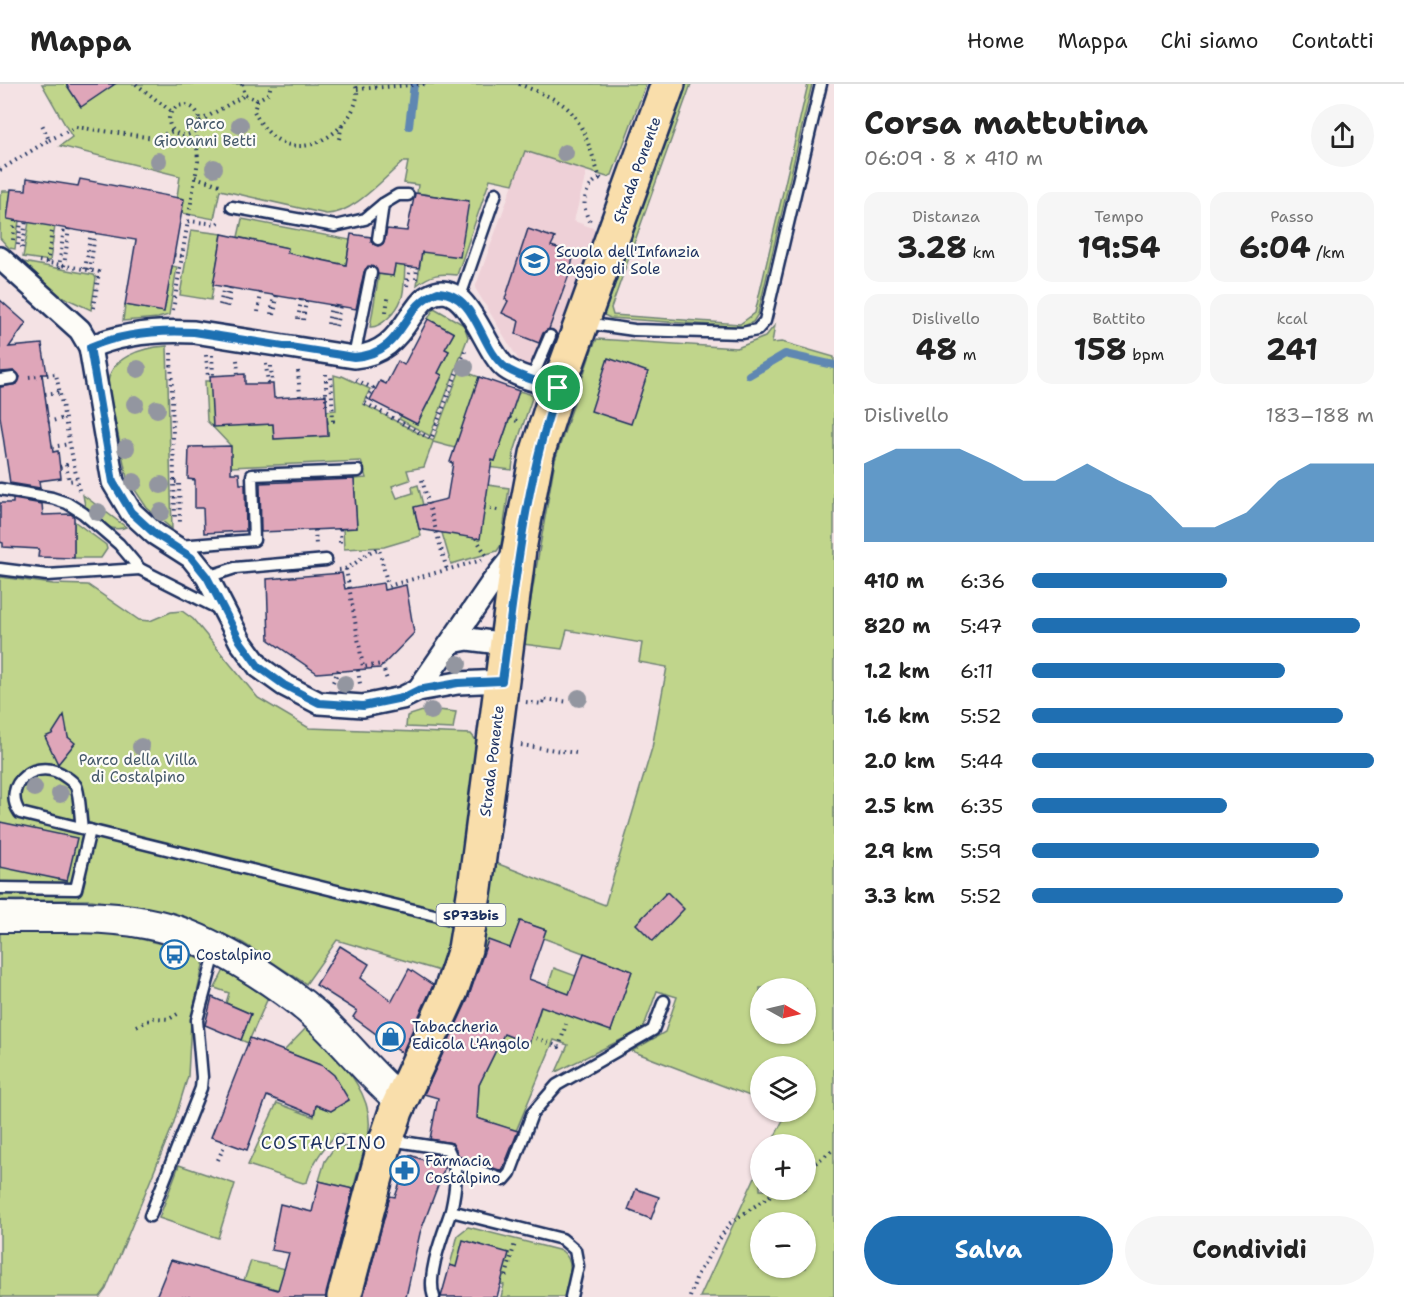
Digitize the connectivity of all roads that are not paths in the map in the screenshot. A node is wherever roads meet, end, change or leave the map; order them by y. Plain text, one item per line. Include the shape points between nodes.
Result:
1 (668, 84) edge
2 (820, 84) edge
3 (496, 194) dead end
4 (408, 195) dead end
5 (383, 204) junction
6 (232, 207) road end
7 (378, 238) dead end
8 (13, 255) edge
9 (371, 273) dead end
10 (459, 299) junction
11 (581, 322) junction
12 (550, 336) dead end
13 (90, 347) junction
14 (354, 357) junction
15 (14, 378) road end
16 (0, 380) edge
17 (545, 383) junction
18 (358, 471) dead end
19 (0, 489) edge
20 (176, 546) junction
21 (506, 553) junction
22 (326, 560) dead end
23 (0, 569) edge
24 (140, 569) junction
25 (207, 577) junction
26 (226, 613) junction
27 (452, 642) junction
28 (507, 644) junction
29 (418, 690) junction
30 (513, 691) junction
31 (86, 829) junction
32 (0, 888) edge
33 (0, 917) edge
34 (470, 924) junction
35 (216, 949) junction
36 (664, 1001) dead end
37 (400, 1100) junction
38 (387, 1139) junction
39 (456, 1163) junction
40 (451, 1211) junction
41 (150, 1216) dead end
42 (344, 1297) edge
43 (434, 1297) edge
44 (571, 1297) edge

1 - 11 main road, Strada Ponente / SP73bis
2 - 11 lane via 765,321 757,330 634,330
3 - 10 lane
4 - 5 lane via 398,195
5 - 6 lane via 365,219 334,226
5 - 7 lane
8 - 13 street via 80,330
9 - 14 lane
10 - 14 street via 450,293 432,294 423,299 387,346
10 - 17 street via 501,363
11 - 17 main road, Strada Ponente / SP73bis
12 - 17 lane
13 - 14 street via 126,336 170,331
13 - 20 street via 113,482 131,512 155,534
15 - 16 lane
17 - 21 main road, Strada Ponente / SP73bis via 537,454
18 - 20 lane via 252,476 254,540
19 - 24 lane via 67,503 119,544
20 - 25 street
21 - 27 street via 488,589
21 - 28 main road, Strada Ponente / SP73bis
22 - 25 lane via 235,568
23 - 24 lane via 47,575
24 - 26 lane
25 - 26 street
26 - 29 street via 259,667 319,703 363,706 402,698
27 - 28 street via 468,639
27 - 29 street
28 - 30 main road, Strada Ponente / SP73bis
29 - 30 street via 458,683
30 - 34 main road, Strada Ponente / SP73bis
31 - 31 lane via 20,813 14,806 17,781 37,769 63,775 76,786
31 - 32 lane via 76,889
31 - 34 lane
33 - 35 main road via 144,923 173,930
34 - 37 main road, Strada Ponente / SP73bis via 457,977
35 - 37 main road via 293,996
35 - 41 lane via 197,1020 201,1088
36 - 39 lane via 653,1030 557,1085 532,1114 504,1180
37 - 38 main road, Strada Ponente / SP73bis
38 - 39 lane via 448,1149
38 - 42 main road, Strada Ponente / SP73bis
39 - 40 lane
40 - 43 lane via 441,1237 431,1287
40 - 44 lane via 562,1239 575,1250 578,1266

